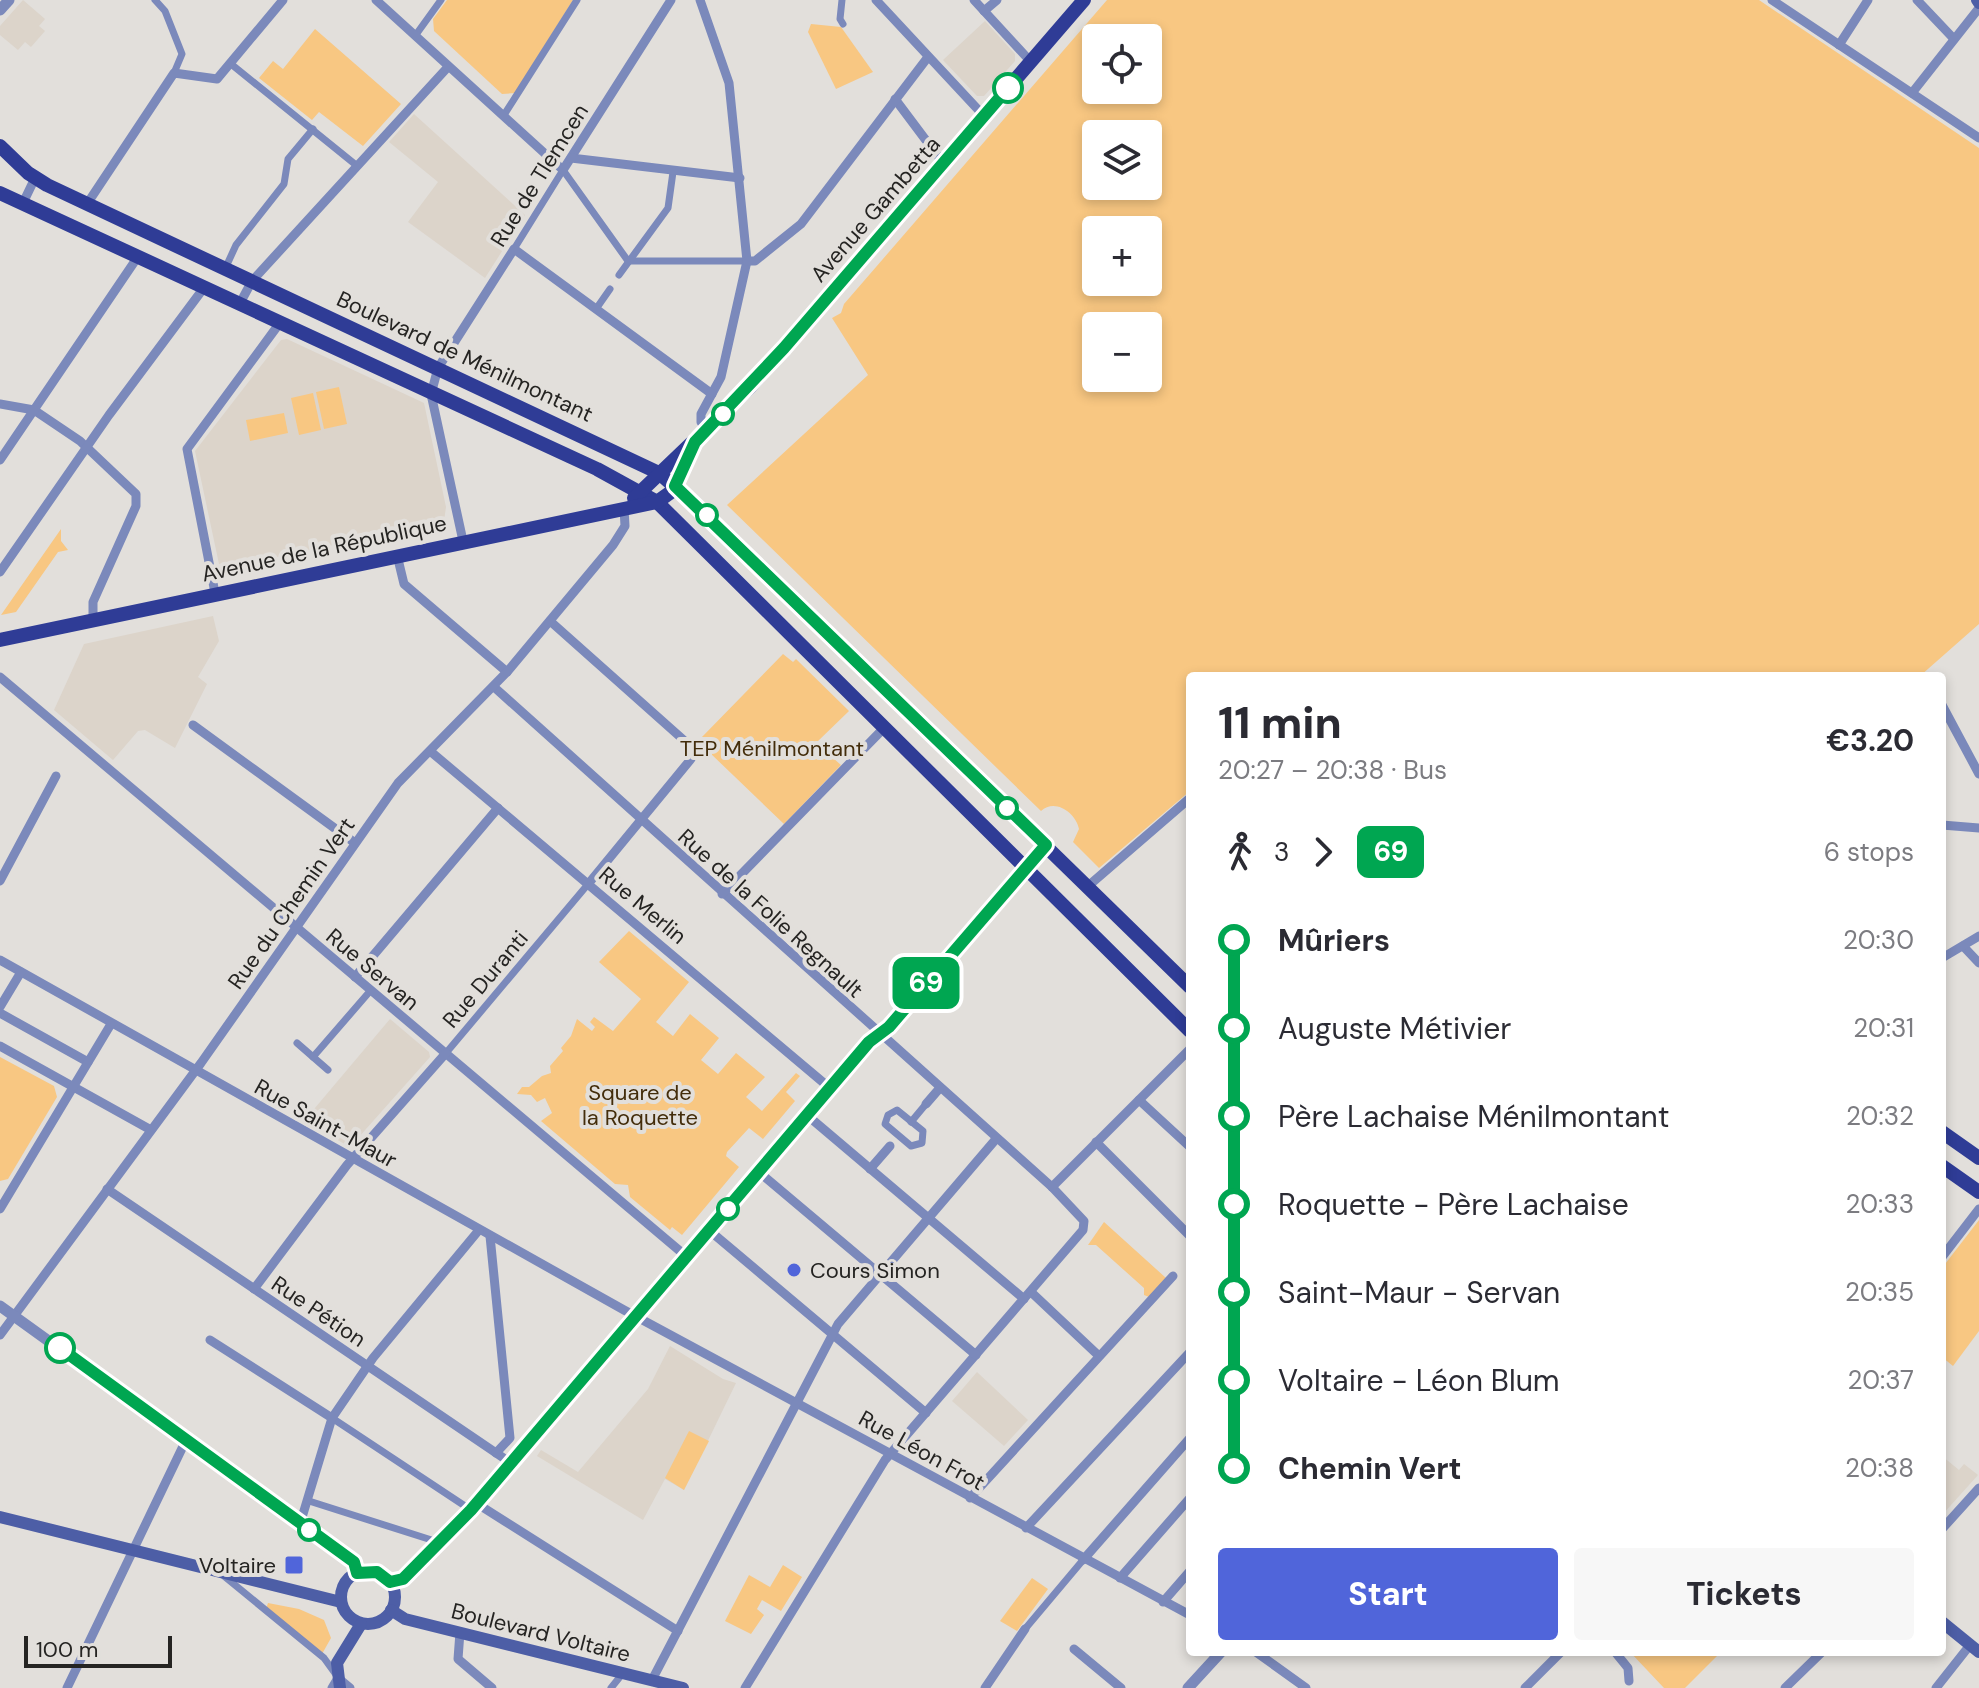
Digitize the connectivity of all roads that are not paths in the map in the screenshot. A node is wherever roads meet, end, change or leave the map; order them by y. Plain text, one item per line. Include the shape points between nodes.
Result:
1 (9, 0) edge
2 (155, 0) edge
3 (283, 0) edge
4 (376, 0) edge
5 (441, 0) edge
6 (577, 0) edge
7 (671, 0) edge
8 (700, 0) edge
9 (842, 0) edge
10 (876, 0) edge
11 (974, 0) edge
12 (997, 0) edge
13 (1084, 0) edge
14 (1772, 0) edge
15 (1868, 0) edge
16 (1917, 0) edge
17 (1978, 4) edge
18 (0, 10) edge
19 (984, 11) junction
20 (843, 24) dead end
21 (415, 36) junction
22 (1954, 39) junction
23 (1839, 45) junction
24 (928, 57) junction
25 (1031, 62) junction
26 (231, 64) junction
27 (447, 68) junction
28 (174, 73) junction
29 (1912, 93) junction
30 (895, 99) junction
31 (504, 115) junction
32 (984, 116) junction
33 (313, 129) junction
34 (1979, 138) edge
35 (0, 146) edge
36 (571, 158) junction
37 (943, 163) junction
38 (356, 165) dead end
39 (563, 170) junction
40 (673, 172) junction
41 (35, 178) junction
42 (740, 178) junction
43 (0, 193) edge
44 (23, 203) junction
45 (87, 204) junction
46 (514, 249) junction
47 (137, 258) junction
48 (628, 261) junction
49 (747, 261) junction
50 (225, 269) junction
51 (619, 275) dead end
52 (252, 281) junction
53 (203, 289) junction
54 (610, 289) dead end
55 (239, 305) junction
56 (596, 309) junction
57 (279, 324) junction
58 (438, 368) junction
59 (431, 394) junction
60 (712, 394) junction
61 (0, 404) edge
62 (34, 410) junction
63 (707, 430) junction
64 (695, 442) junction
65 (86, 447) junction
66 (0, 460) edge
67 (659, 473) junction
68 (675, 486) junction
69 (640, 491) junction
70 (657, 502) junction
71 (624, 508) junction
72 (463, 541) junction
73 (397, 555) junction
74 (2, 565) edge
75 (215, 593) junction
76 (93, 618) junction
77 (550, 621) junction
78 (0, 640) edge
79 (507, 672) junction
80 (0, 677) edge
81 (494, 687) junction
82 (904, 708) junction
83 (1946, 712) edge
84 (193, 725) dead end
85 (884, 728) junction
86 (430, 751) junction
87 (1979, 774) edge
88 (56, 776) dead end
89 (1186, 801) edge
90 (498, 808) junction
91 (641, 820) junction
92 (1946, 825) edge
93 (1979, 828) edge
94 (355, 843) junction
95 (1046, 845) junction
96 (1026, 866) junction
97 (0, 881) edge
98 (589, 883) junction
99 (1087, 887) junction
100 (722, 894) junction
101 (296, 929) junction
102 (1979, 936) edge
103 (1963, 946) junction
104 (1946, 956) edge
105 (0, 960) edge
106 (1979, 963) edge
107 (21, 972) junction
108 (355, 977) junction
109 (1186, 983) edge
110 (371, 990) junction
111 (0, 1007) edge
112 (0, 1013) edge
113 (111, 1024) junction
114 (1186, 1027) edge
115 (879, 1034) junction
116 (297, 1043) dead end
117 (0, 1046) edge
118 (446, 1053) junction
119 (1186, 1053) edge
120 (313, 1057) junction
121 (88, 1062) junction
122 (194, 1070) junction
123 (328, 1070) dead end
124 (73, 1087) junction
125 (831, 1089) junction
126 (939, 1089) junction
127 (1139, 1100) junction
128 (926, 1104) joint
129 (808, 1116) junction
130 (911, 1122) junction
131 (151, 1130) junction
132 (1946, 1135) edge
133 (899, 1136) junction
134 (996, 1139) junction
135 (1096, 1142) junction
136 (1186, 1143) edge
137 (890, 1146) joint
138 (1979, 1158) edge
139 (353, 1159) junction
140 (870, 1169) junction
141 (1946, 1169) edge
142 (759, 1172) junction
143 (1052, 1187) junction
144 (107, 1189) junction
145 (1979, 1192) edge
146 (4, 1195) edge
147 (0, 1209) edge
148 (1979, 1209) edge
149 (928, 1218) junction
150 (479, 1230) junction
151 (710, 1231) junction
152 (1186, 1232) edge
153 (490, 1236) junction
154 (1946, 1252) edge
155 (687, 1257) junction
156 (880, 1276) junction
157 (1173, 1276) dead end
158 (254, 1289) junction
159 (1028, 1296) junction
160 (0, 1306) edge
161 (14, 1315) junction
162 (636, 1316) junction
163 (0, 1335) edge
164 (832, 1335) junction
165 (210, 1340) dead end
166 (976, 1355) junction
167 (1099, 1356) junction
168 (1186, 1356) edge
169 (367, 1366) junction
170 (798, 1402) junction
171 (926, 1413) junction
172 (332, 1418) junction
173 (510, 1438) junction
174 (186, 1440) junction
175 (1186, 1443) edge
176 (524, 1448) junction
177 (496, 1453) junction
178 (892, 1453) junction
179 (511, 1463) junction
180 (1979, 1488) edge
181 (970, 1498) junction
182 (309, 1501) junction
183 (1186, 1503) edge
184 (474, 1506) junction
185 (0, 1517) edge
186 (300, 1524) junction
187 (1946, 1525) edge
188 (1026, 1528) junction
189 (441, 1543) junction
190 (133, 1550) junction
191 (1083, 1560) junction
192 (219, 1572) junction
193 (357, 1573) junction
194 (1186, 1576) edge
195 (1120, 1578) junction
196 (390, 1582) junction
197 (341, 1602) junction
198 (1163, 1602) junction
199 (391, 1610) junction
200 (1186, 1613) edge
201 (361, 1624) junction
202 (1946, 1625) edge
203 (1025, 1629) joint
204 (678, 1631) junction
205 (460, 1632) junction
206 (1974, 1648) edge
207 (1074, 1649) dead end
208 (1217, 1656) edge
209 (1262, 1656) edge
210 (1557, 1656) edge
211 (1618, 1656) edge
212 (1818, 1656) edge
213 (623, 1673) junction
214 (652, 1680) junction
215 (1629, 1681) dead end
216 (337, 1685) edge
217 (67, 1688) edge
218 (350, 1688) edge
219 (492, 1688) edge
220 (611, 1688) edge
221 (683, 1688) edge
222 (745, 1688) edge
223 (985, 1688) edge
224 (1121, 1688) edge
225 (1188, 1688) edge
226 (1306, 1688) edge
227 (1525, 1688) edge
228 (1785, 1688) edge
229 (1936, 1688) edge

1 - 18 street
2 - 28 street via 165,11 182,54
3 - 26 street
4 - 21 street
5 - 21 street
6 - 31 street
7 - 36 street, Rue de Tlemcen
8 - 42 street via 729,83
9 - 20 street
10 - 24 street
11 - 19 street
12 - 19 street
13 - 25 main road, Avenue Gambetta
14 - 23 street
15 - 23 street
16 - 22 street
17 - 22 street
19 - 25 street
21 - 27 street
22 - 29 street
23 - 29 street
24 - 30 street
24 - 32 street
25 - 32 main road, Avenue Gambetta
26 - 28 street via 213,80
26 - 33 street
27 - 31 street
27 - 52 street
28 - 45 street
29 - 34 street
30 - 37 street
30 - 49 street via 801,224 755,261
31 - 39 street
32 - 37 main road, Avenue Gambetta
33 - 38 street
33 - 50 street via 288,159 284,184 236,245
35 - 41 main road, Boulevard de Ménilmontant
36 - 39 street, Rue de Tlemcen
36 - 40 street
37 - 63 main road, Avenue Gambetta
39 - 46 street, Rue de Tlemcen
39 - 48 street
40 - 42 street
40 - 48 street via 668,208
41 - 44 street
41 - 45 main road, Boulevard de Ménilmontant
42 - 49 street
43 - 44 main road
44 - 47 main road
45 - 50 main road, Boulevard de Ménilmontant
46 - 56 street
46 - 58 street, Rue de Tlemcen
47 - 53 main road
47 - 62 street
48 - 49 street
48 - 51 street
49 - 60 street via 721,377
50 - 52 main road, Boulevard de Ménilmontant
52 - 55 street
52 - 58 main road, Boulevard de Ménilmontant
53 - 55 main road
53 - 65 street
54 - 56 street
55 - 57 main road
56 - 60 street
57 - 59 main road
57 - 75 street via 187,453
58 - 59 street, Rue de Tlemcen
58 - 67 main road, Boulevard de Ménilmontant
59 - 69 main road
59 - 72 street
60 - 63 street via 700,418
61 - 62 street
62 - 65 street
62 - 66 street
63 - 64 main road, Avenue Gambetta
64 - 67 main road
64 - 68 main road
65 - 74 street
65 - 76 street via 137,498 93,602
67 - 68 main road, Boulevard de Ménilmontant
67 - 69 main road
68 - 70 main road
68 - 82 main road, Boulevard de Ménilmontant
69 - 70 main road
69 - 71 main road
70 - 71 main road, Avenue de la République
70 - 85 main road
71 - 72 main road, Avenue de la République
71 - 77 street, Rue du Chemin Vert via 624,529
72 - 73 main road, Avenue de la République
73 - 75 main road, Avenue de la République
73 - 79 street via 404,584
75 - 76 main road, Avenue de la République
76 - 78 main road, Avenue de la République
77 - 79 street, Rue du Chemin Vert
77 - 91 street, Rue Duranti via 691,750 691,759
79 - 81 street, Rue du Chemin Vert
80 - 101 street, Rue Servan
81 - 86 street, Rue du Chemin Vert
81 - 91 street, Rue de la Folie Regnault
82 - 85 main road
82 - 95 main road, Boulevard de Ménilmontant
83 - 87 street
84 - 94 street
85 - 96 main road
85 - 100 street
86 - 90 street, Rue Merlin
86 - 94 street, Rue du Chemin Vert via 398,783
88 - 97 street
89 - 99 street
90 - 98 street, Rue Merlin
90 - 108 street
91 - 98 street, Rue Duranti
91 - 100 street, Rue de la Folie Regnault
92 - 93 street
94 - 101 street, Rue du Chemin Vert
95 - 96 street
95 - 99 main road, Boulevard de Ménilmontant
96 - 114 main road
96 - 115 street
98 - 118 street, Rue Duranti
98 - 125 street, Rue Merlin
99 - 109 main road, Boulevard de Ménilmontant
100 - 115 street, Rue de la Folie Regnault
101 - 108 street, Rue Servan
101 - 122 street, Rue du Chemin Vert
102 - 103 street
103 - 104 street
103 - 106 street
105 - 107 street, Rue Saint-Maur
107 - 111 street
107 - 113 street, Rue Saint-Maur
108 - 110 street, Rue Servan
110 - 118 street, Rue Servan
110 - 120 street
112 - 121 street
113 - 121 street
113 - 122 street, Rue Saint-Maur
115 - 125 street
115 - 126 street, Rue de la Folie Regnault
116 - 120 street
117 - 124 street
118 - 139 street, Rue Duranti
118 - 155 street, Rue Servan
119 - 127 street
120 - 123 street
121 - 124 street
122 - 131 street, Rue du Chemin Vert
122 - 139 street, Rue Saint-Maur
124 - 131 street
124 - 146 street
125 - 129 street
126 - 128 street
126 - 134 street, Rue de la Folie Regnault
127 - 135 street
127 - 136 street
128 - 130 street
129 - 140 street
129 - 142 street
130 - 133 street via 923,1131 922,1143 911,1146
130 - 133 street via 897,1110 888,1115 885,1124
131 - 144 street, Rue du Chemin Vert
132 - 138 main road
133 - 137 street
134 - 143 street, Rue de la Folie Regnault
134 - 149 street
135 - 143 street
135 - 152 street
137 - 140 street
139 - 150 street, Rue Saint-Maur
139 - 158 street, Rue Duranti
140 - 149 street
141 - 145 main road
142 - 151 street
142 - 156 street
143 - 159 street, Rue de la Folie Regnault via 1079,1215 1083,1230
144 - 158 street, Rue Pétion
144 - 161 street, Rue du Chemin Vert
146 - 147 street
148 - 154 street
149 - 156 street
149 - 159 street
150 - 153 street, Rue Saint-Maur
150 - 169 street
151 - 155 street
151 - 164 street
153 - 162 street, Rue Saint-Maur
153 - 173 street
155 - 162 street
156 - 164 street
156 - 166 street
157 - 167 street
158 - 169 street, Rue Pétion
159 - 166 street, Rue de la Folie Regnault
159 - 167 street
160 - 161 street
161 - 163 street, Rue du Chemin Vert
161 - 174 street
162 - 170 street, Rue Léon Frot
162 - 176 street
164 - 170 street
164 - 171 street
165 - 172 street
166 - 171 street, Rue de la Folie Regnault
167 - 181 street
168 - 188 street
169 - 172 street
169 - 177 street, Rue Pétion
170 - 178 street, Rue Léon Frot
170 - 204 street
171 - 178 street, Rue de la Folie Regnault
172 - 182 street
172 - 184 street
173 - 176 street
173 - 177 street
174 - 186 street
174 - 190 street
175 - 191 street
176 - 179 street
177 - 179 street, Rue Pétion
178 - 181 street, Rue Léon Frot
178 - 222 street, Rue de la Folie Regnault
179 - 184 street
180 - 187 street
181 - 188 street, Rue Léon Frot
182 - 186 street
182 - 189 street
183 - 195 street
184 - 189 street
184 - 204 street
185 - 190 main road
186 - 193 street via 354,1562
188 - 191 street, Rue Léon Frot
189 - 196 street via 403,1579
190 - 192 main road
190 - 217 street
191 - 195 street, Rue Léon Frot
191 - 203 street
192 - 197 main road
192 - 216 street via 324,1658
193 - 196 main road via 377,1572
193 - 197 main road via 343,1586
194 - 198 street
195 - 198 street, Rue Léon Frot
196 - 199 main road via 395,1596
197 - 201 main road via 349,1617
198 - 200 street, Rue Léon Frot
199 - 201 main road via 378,1622
199 - 205 main road, Boulevard Voltaire via 405,1619
201 - 216 main road via 337,1663
202 - 206 main road
203 - 223 street
204 - 214 street
205 - 213 main road, Boulevard Voltaire
205 - 219 street via 458,1659
206 - 229 street
207 - 224 street
208 - 225 street
209 - 226 street
210 - 227 street
211 - 215 street via 1628,1668
212 - 228 street
213 - 214 main road, Boulevard Voltaire
213 - 220 street
214 - 221 main road, Boulevard Voltaire
216 - 218 street

